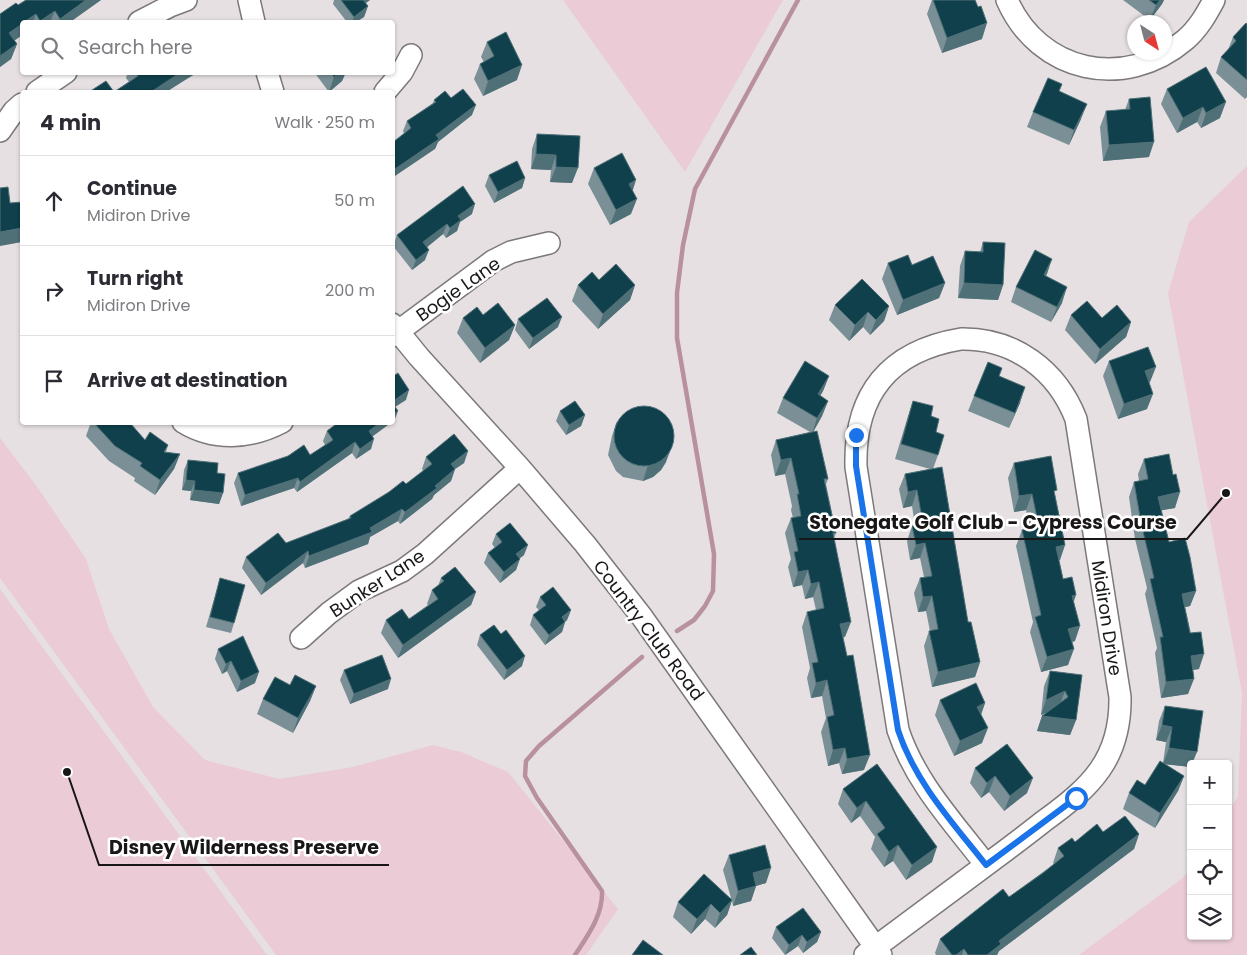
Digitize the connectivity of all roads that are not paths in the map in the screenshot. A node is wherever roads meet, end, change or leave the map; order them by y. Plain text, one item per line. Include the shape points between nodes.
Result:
1 (186, 0) edge
2 (249, 0) edge
3 (1007, 0) edge
4 (1214, 0) edge
5 (143, 20) edge
6 (254, 20) edge
7 (411, 55) dead end
8 (62, 75) edge
9 (268, 75) edge
10 (40, 90) edge
11 (272, 90) edge
12 (387, 90) edge
13 (20, 106) edge
14 (0, 131) edge
15 (549, 243) dead end
16 (395, 330) edge
17 (395, 332) edge
18 (190, 425) edge
19 (275, 425) edge
20 (520, 468) junction
21 (301, 638) dead end
22 (986, 865) junction
23 (874, 952) edge

1 - 5 street
2 - 6 street
3 - 4 street via 1025,30 1049,52 1066,62 1103,69 1128,67 1164,55 1194,32
7 - 12 street
8 - 10 street
9 - 11 street
13 - 14 street
15 - 16 street, Bogie Lane via 510,252 493,261
17 - 20 street, Country Club Road
18 - 19 street via 210,434 234,436
20 - 21 street, Bunker Lane via 424,554 402,571 359,591
20 - 23 street, Country Club Road via 585,544 658,638
22 - 22 street, Midiron Drive via 1076,798 1096,776 1117,735 1120,696 1072,408 1045,370 1026,356 995,342 961,339 917,350 898,362 876,386 861,414 856,435 856,466 898,730 906,755 918,778
22 - 23 street, Midiron Drive

